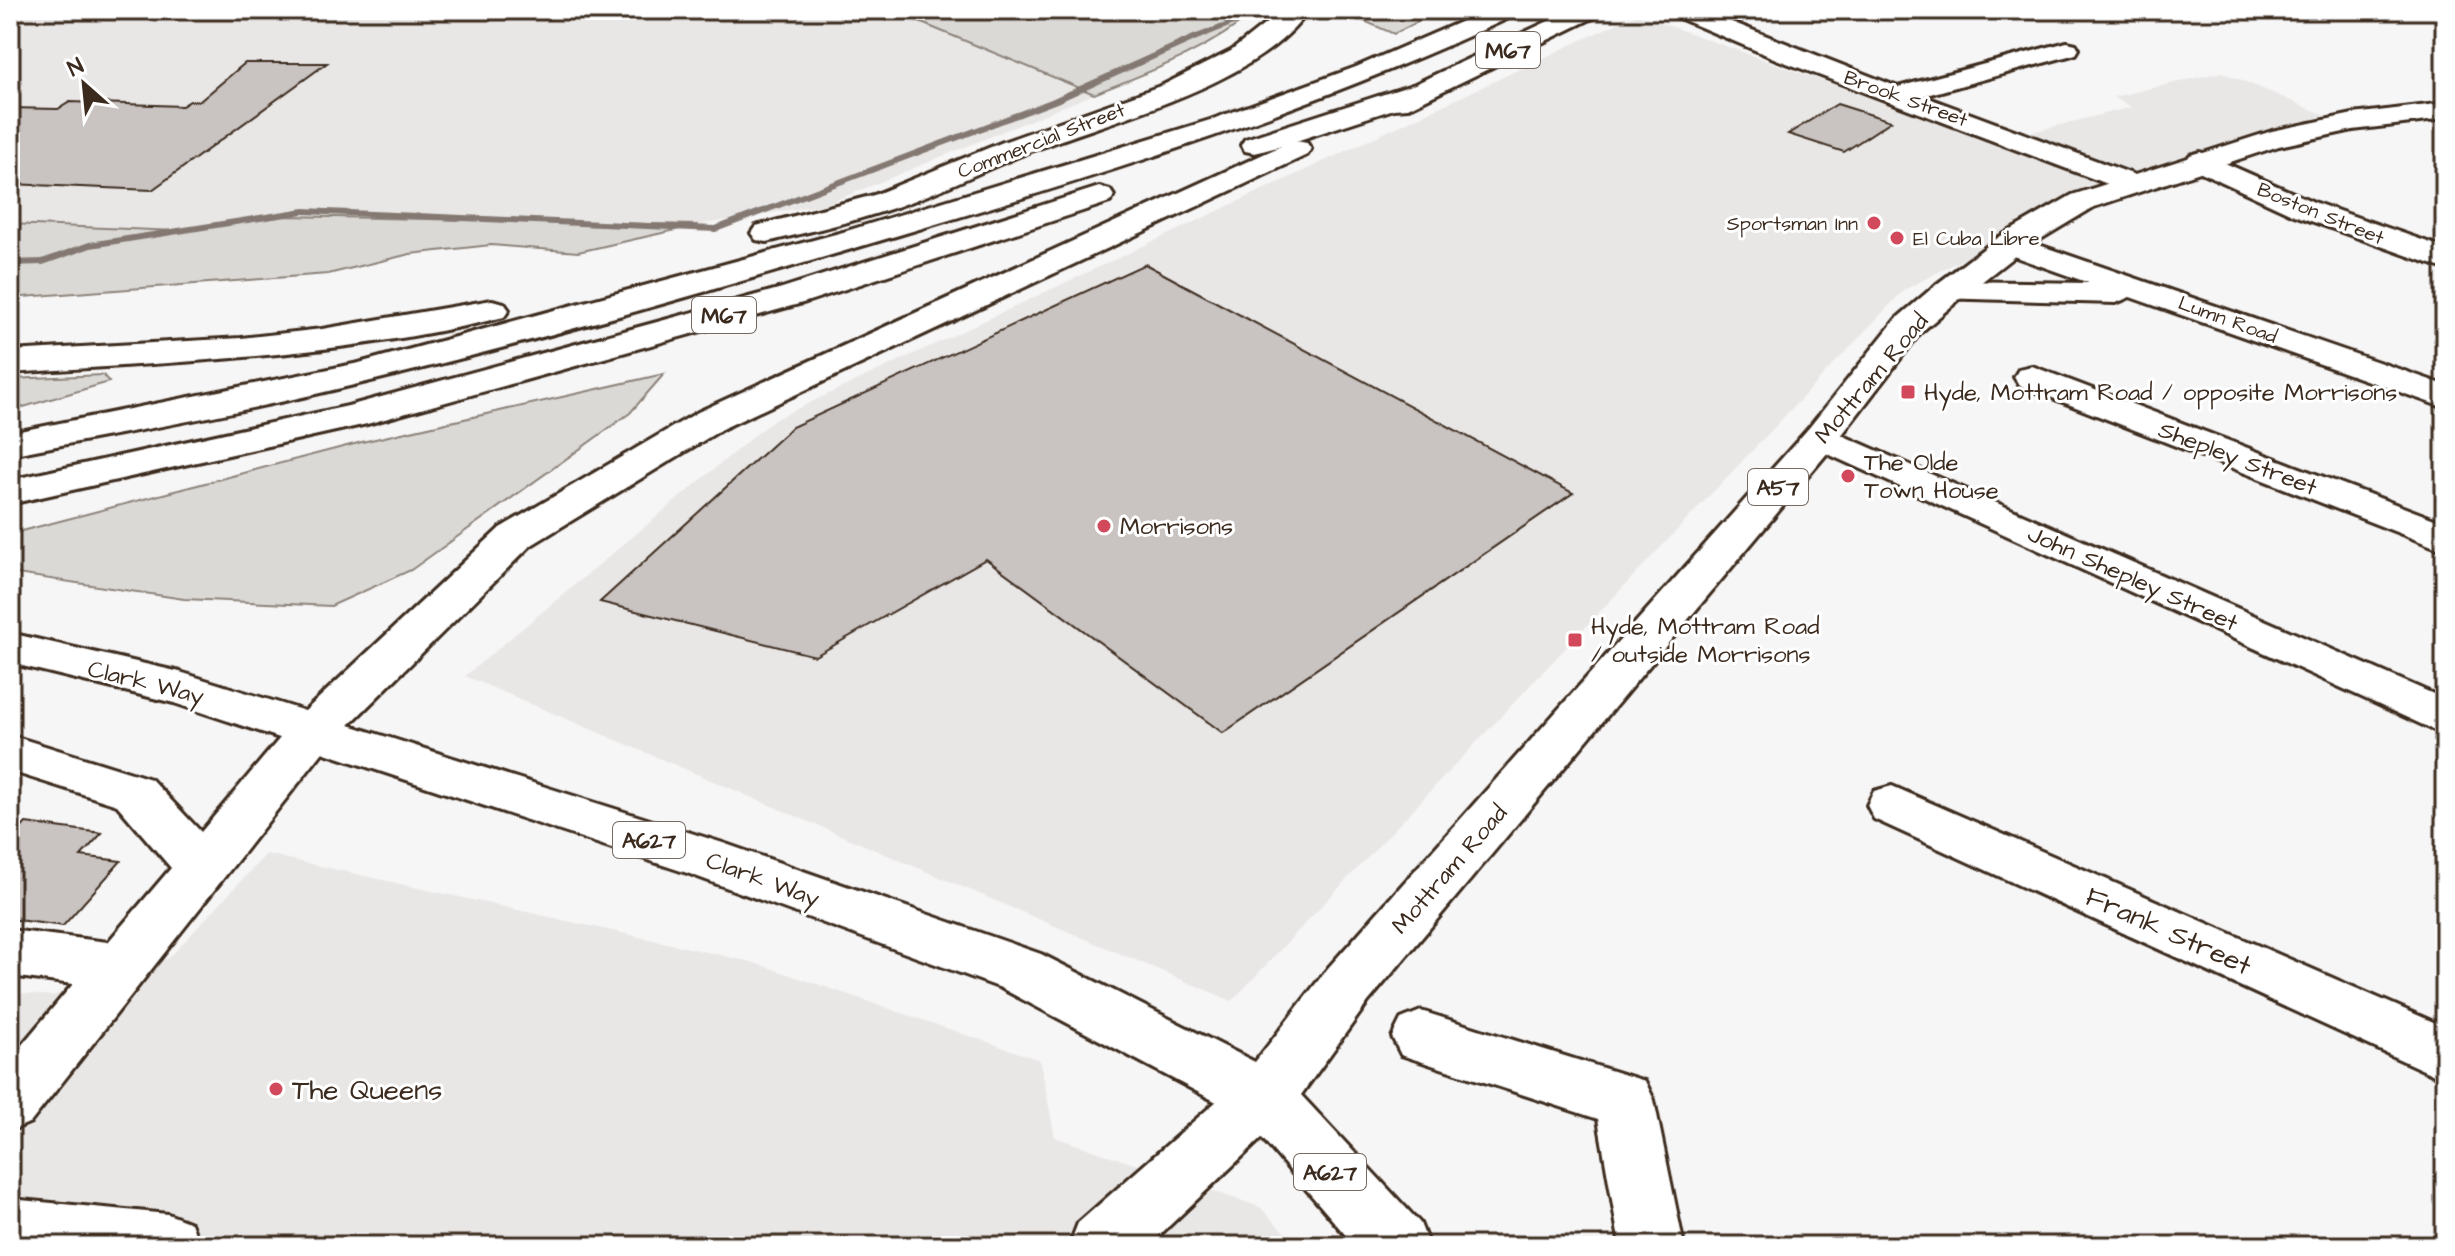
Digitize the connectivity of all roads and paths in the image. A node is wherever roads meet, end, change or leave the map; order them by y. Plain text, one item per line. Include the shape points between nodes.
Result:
1 (1297, 10) edge
2 (1507, 10) edge
3 (1591, 10) edge
4 (1680, 10) edge
5 (2067, 49) dead end
6 (1424, 90) junction
7 (1899, 95) junction
8 (2445, 111) edge
9 (2200, 161) junction
10 (2133, 184) junction
11 (767, 233) dead end
12 (850, 240) junction
13 (2010, 244) junction
14 (2445, 259) edge
15 (1949, 291) junction
16 (2154, 293) junction
17 (10, 362) edge
18 (2032, 377) dead end
19 (2445, 397) edge
20 (1821, 437) junction
21 (10, 444) edge
22 (10, 492) edge
23 (2445, 538) edge
24 (10, 648) edge
25 (2445, 718) edge
26 (313, 731) junction
27 (10, 753) edge
28 (1892, 805) dead end
29 (202, 868) junction
30 (10, 953) edge
31 (122, 967) junction
32 (1421, 1037) dead end
33 (2445, 1054) edge
34 (1264, 1097) junction
35 (10, 1103) edge
36 (10, 1231) edge
37 (168, 1246) edge
38 (1101, 1246) edge
39 (1397, 1246) edge
40 (1652, 1246) edge

1 - 11 main road, Commercial Street via 1275,34 1159,96 885,201
2 - 12 main road, M67 via 1419,53 1273,109
3 - 6 main road, M67
4 - 7 main road, Brook Street
5 - 7 main road
6 - 22 main road, M67 via 794,295 354,416
6 - 26 main road, M67 via 711,420 515,537
7 - 10 main road, Brook Street
8 - 9 main road, Mottram Road / A57 via 2353,122
9 - 10 main road, Mottram Road / A57
9 - 14 main road, Boston Street via 2305,209
10 - 13 main road, Mottram Road / A57 via 2083,201
12 - 17 main road, M67 via 322,339
12 - 21 main road, M67 via 360,372
13 - 15 main road, Mottram Road / A57
13 - 16 main road, Lumn Road
15 - 16 main road
15 - 20 main road, Mottram Road / A57 via 1908,326
16 - 19 main road, Lumn Road
18 - 23 main road, Shepley Street
20 - 25 main road, John Shepley Street
20 - 34 main road, Mottram Road / A57 via 1348,985
24 - 26 main road, Clark Way / A627 via 180,688
26 - 29 main road
26 - 34 main road, Clark Way / A627 via 705,858 1021,971
27 - 29 main road via 134,792
28 - 33 main road, Frank Street
29 - 31 main road
30 - 31 main road
31 - 35 main road
32 - 40 main road via 1624,1100
34 - 38 main road, Mottram Road
34 - 39 main road, A627
36 - 37 main road

